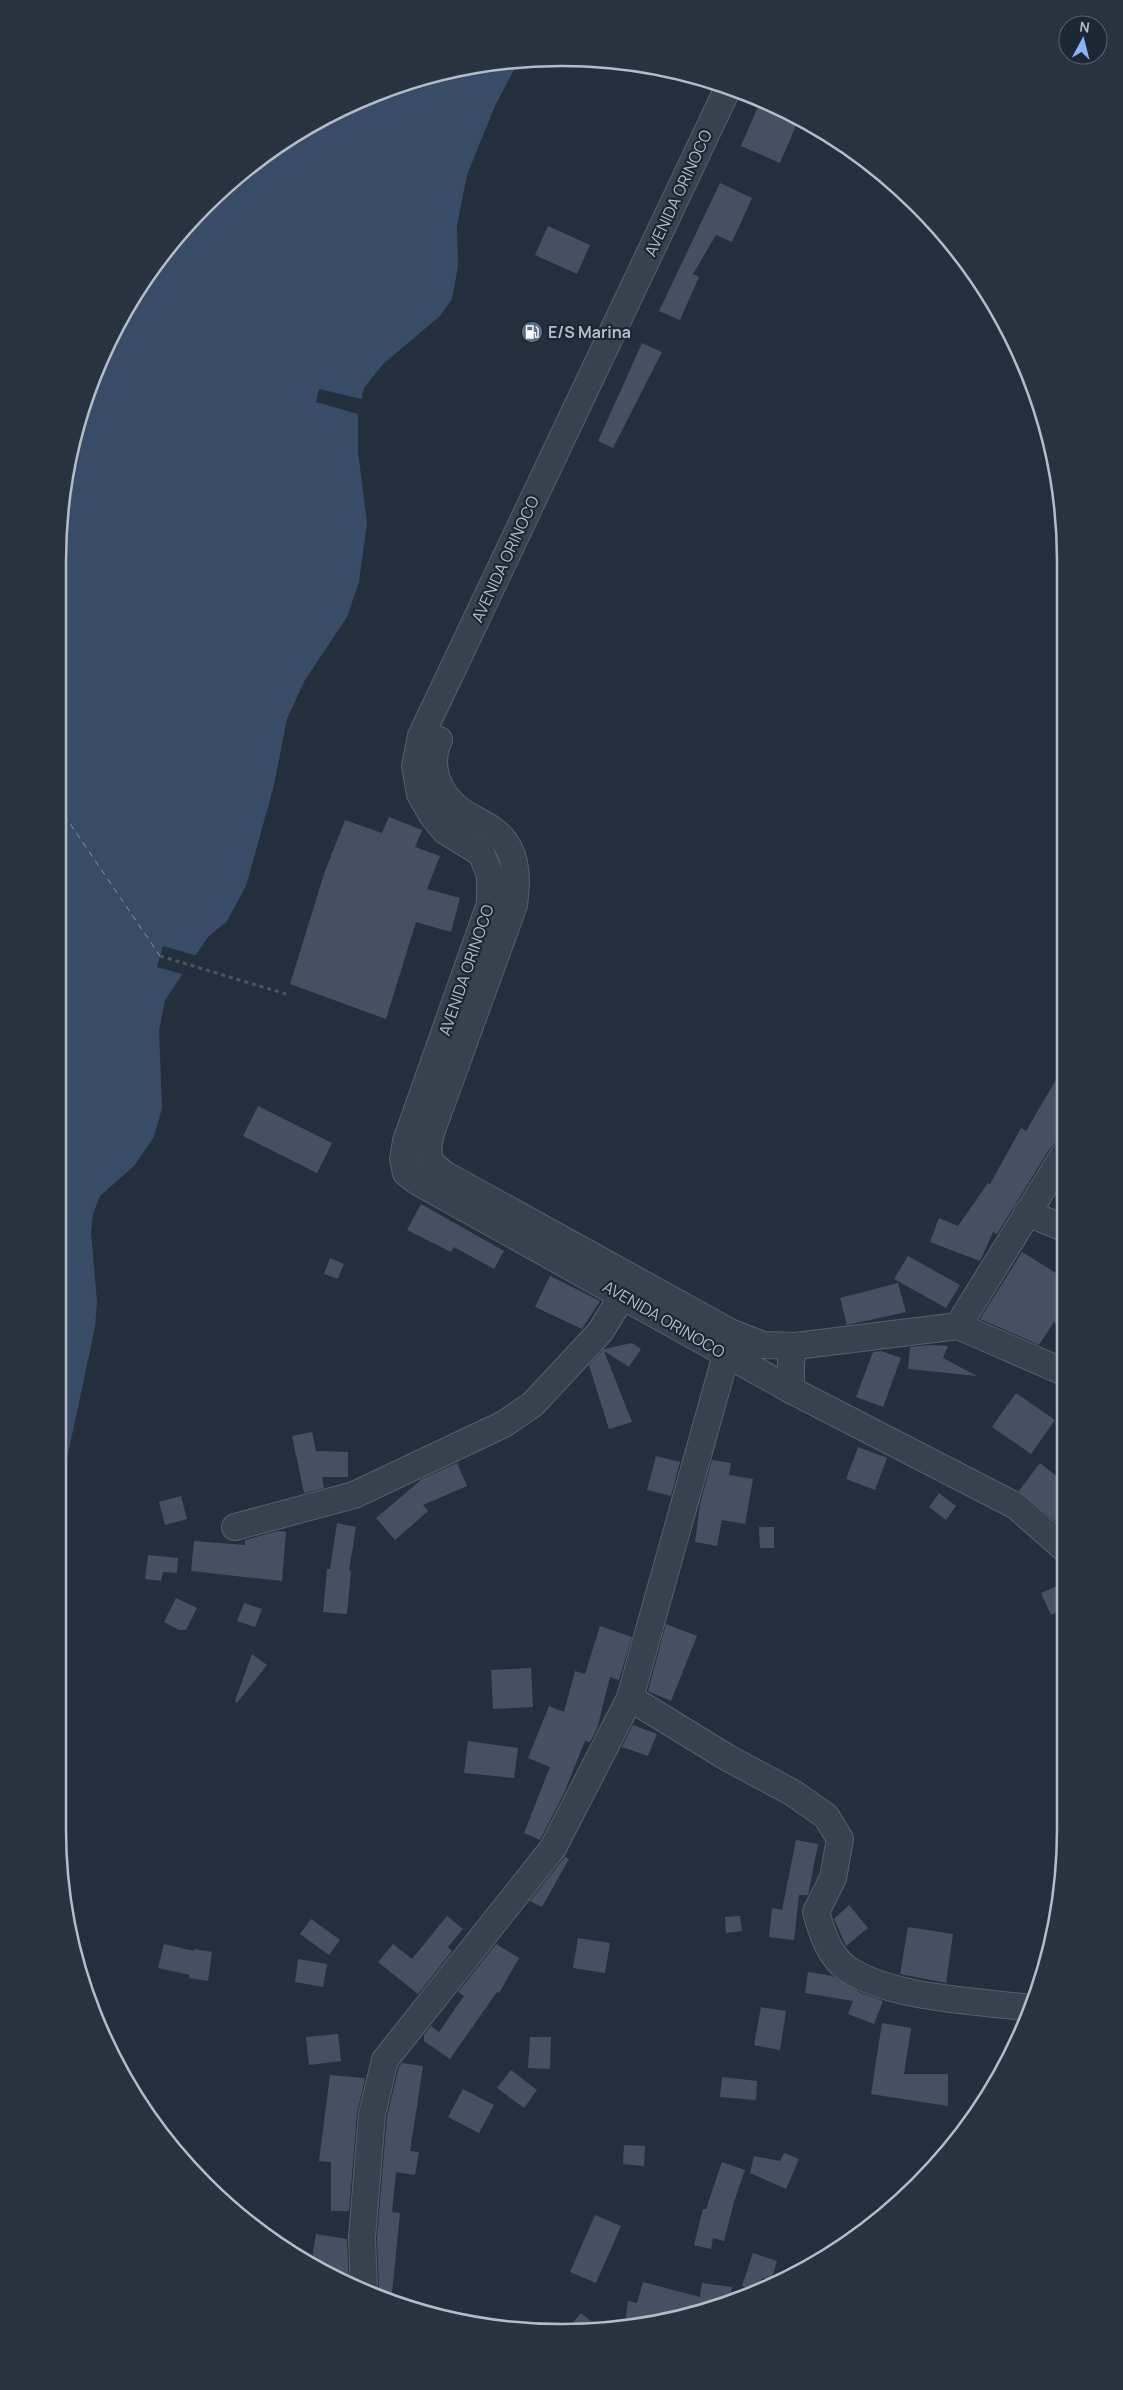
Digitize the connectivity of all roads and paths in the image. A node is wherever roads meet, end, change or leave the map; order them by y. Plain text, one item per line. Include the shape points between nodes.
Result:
1 (725, 94) edge
2 (742, 101) edge
3 (160, 956) dead end
4 (286, 994) dead end
5 (1057, 1166) edge
6 (1027, 1214) junction
7 (1057, 1225) edge
8 (623, 1295) junction
9 (958, 1326) junction
10 (796, 1346) junction
11 (726, 1355) junction
12 (1057, 1369) edge
13 (791, 1390) junction
14 (235, 1527) dead end
15 (1057, 1542) edge
16 (630, 1698) junction
17 (1023, 2007) edge
18 (364, 2282) edge

1 - 8 street, AVENIDA ORINOCO via 421,736 415,766 420,794 432,815 445,831 481,854 490,875 490,904 406,1141 403,1159 406,1173
2 - 10 street, AVENIDA ORINOCO via 435,750 433,768 438,785 461,811 490,827 505,842 517,880 514,905 428,1146 430,1162 444,1174 730,1332 763,1345
3 - 4 path
5 - 6 street
6 - 7 street
6 - 9 street
8 - 11 street, AVENIDA ORINOCO
8 - 14 street via 600,1332 533,1404 504,1424 354,1495
9 - 10 street, AVENIDA ORINOCO
9 - 12 street
10 - 13 street via 791,1360
11 - 13 street, AVENIDA ORINOCO
11 - 16 street
13 - 15 street, AVENIDA ORINOCO via 1016,1506
16 - 17 street via 793,1793 826,1816 840,1839 833,1878 816,1912 825,1943 848,1970 896,1990
16 - 18 street via 553,1848 385,2060 372,2114 362,2238

